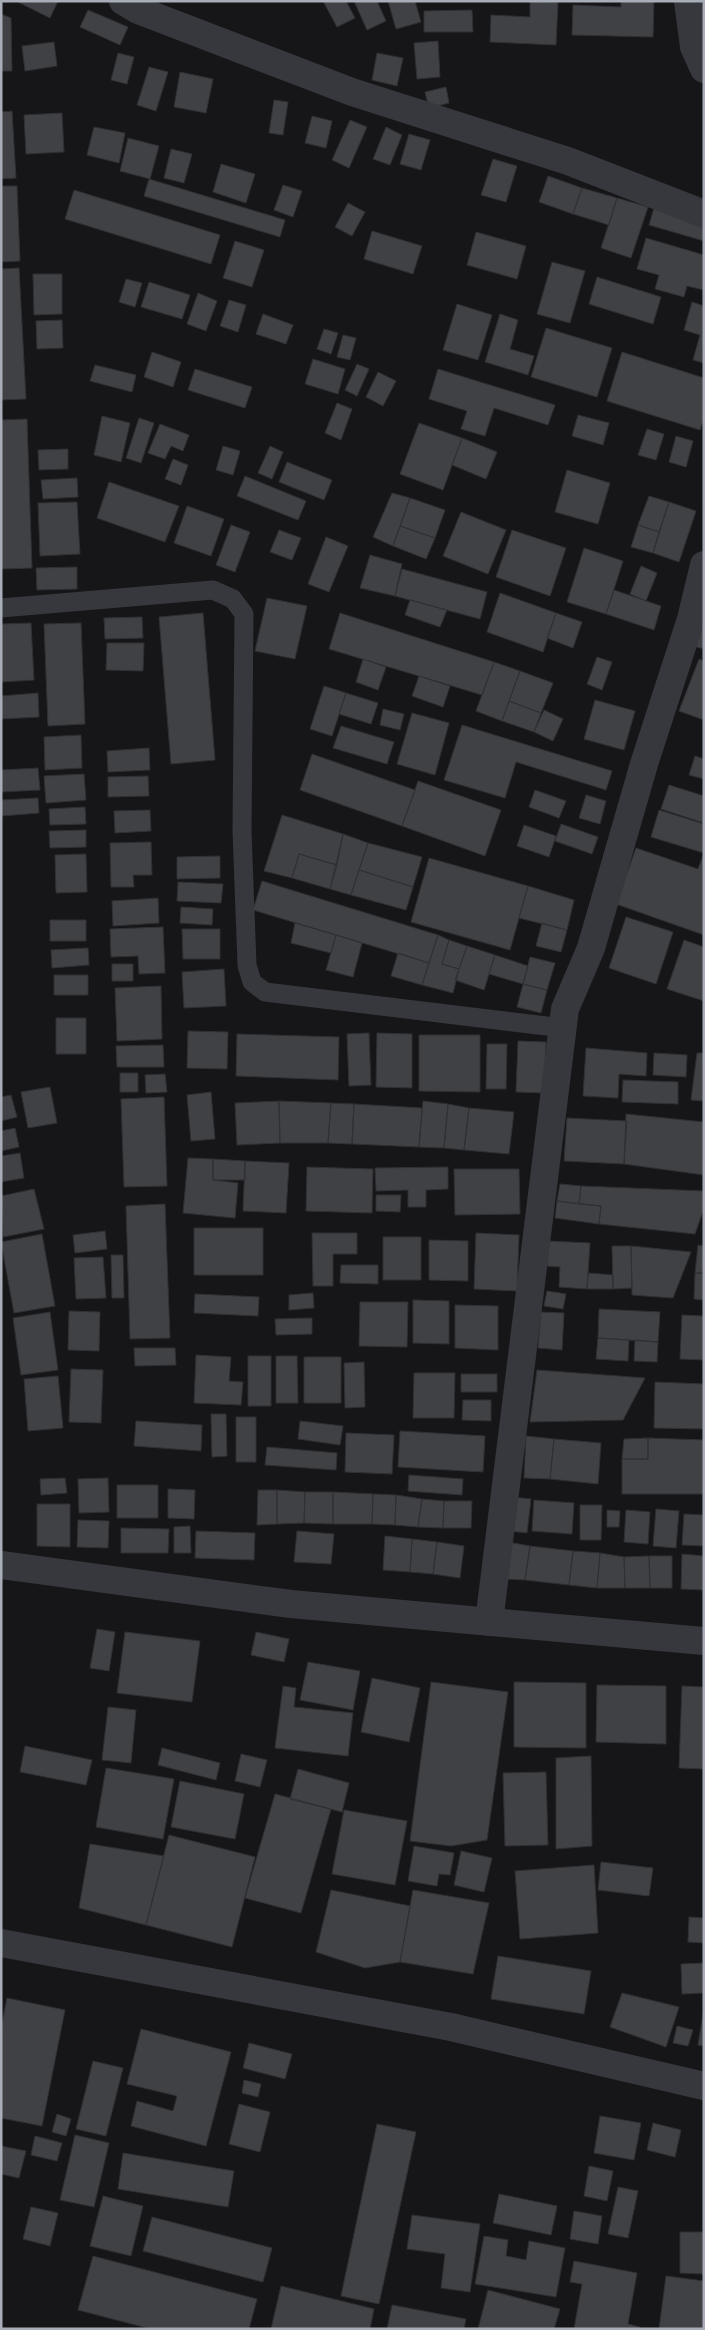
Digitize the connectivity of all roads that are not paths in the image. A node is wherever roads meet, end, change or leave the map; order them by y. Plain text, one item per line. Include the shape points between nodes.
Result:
1 (123, 1) edge
2 (688, 1) edge
3 (704, 69) edge
4 (704, 214) edge
5 (704, 564) edge
6 (1, 608) edge
7 (563, 1028) junction
8 (1, 1565) edge
9 (490, 1622) junction
10 (704, 1641) edge
11 (1, 1943) edge
12 (704, 2086) edge

1 - 4 street via 138,10 352,92 568,161
2 - 3 street via 694,47
5 - 7 street via 691,619 644,764 591,948 565,1009
6 - 7 lane via 213,590 233,599 244,614 242,831 247,965 252,982 265,992
7 - 9 street
8 - 9 street via 291,1604
9 - 10 street
11 - 12 street via 451,2027

